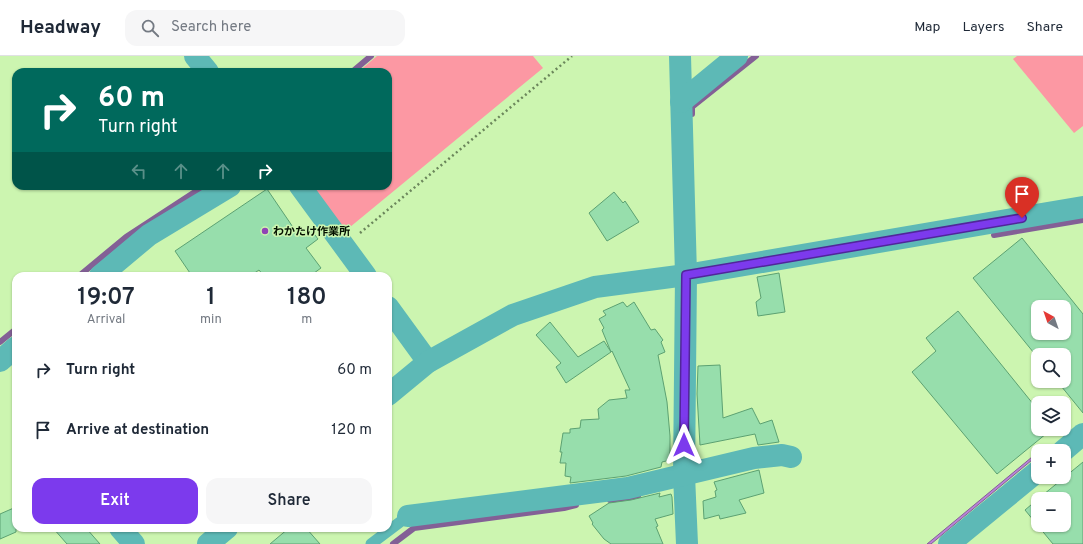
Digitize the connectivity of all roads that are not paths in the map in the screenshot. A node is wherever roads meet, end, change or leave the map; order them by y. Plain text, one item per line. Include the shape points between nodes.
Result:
1 (195, 56) edge
2 (680, 56) edge
3 (738, 56) edge
4 (205, 68) edge
5 (681, 102) junction
6 (223, 190) edge
7 (303, 190) edge
8 (1083, 207) edge
9 (105, 272) edge
10 (363, 272) edge
11 (686, 275) junction
12 (392, 312) edge
13 (12, 350) edge
14 (0, 361) edge
15 (428, 362) junction
16 (392, 392) edge
17 (1083, 434) edge
18 (1071, 444) edge
19 (791, 457) dead end
20 (684, 475) junction
21 (1031, 477) edge
22 (408, 516) joint
23 (392, 528) edge
24 (124, 532) edge
25 (222, 532) edge
26 (387, 532) edge
27 (134, 544) edge
28 (208, 544) edge
29 (371, 544) edge
30 (687, 544) edge
31 (949, 544) edge

1 - 4 street
2 - 5 street
3 - 5 street
5 - 11 street
6 - 9 street via 149,235
7 - 10 street
8 - 11 street
11 - 15 street via 595,287 513,315
11 - 20 street
12 - 15 street
13 - 14 street
15 - 16 street
17 - 18 street
19 - 20 street via 782,454 754,458
20 - 22 street via 628,488
20 - 30 street
21 - 31 street
22 - 23 lane
24 - 27 street
25 - 28 street
26 - 29 lane

